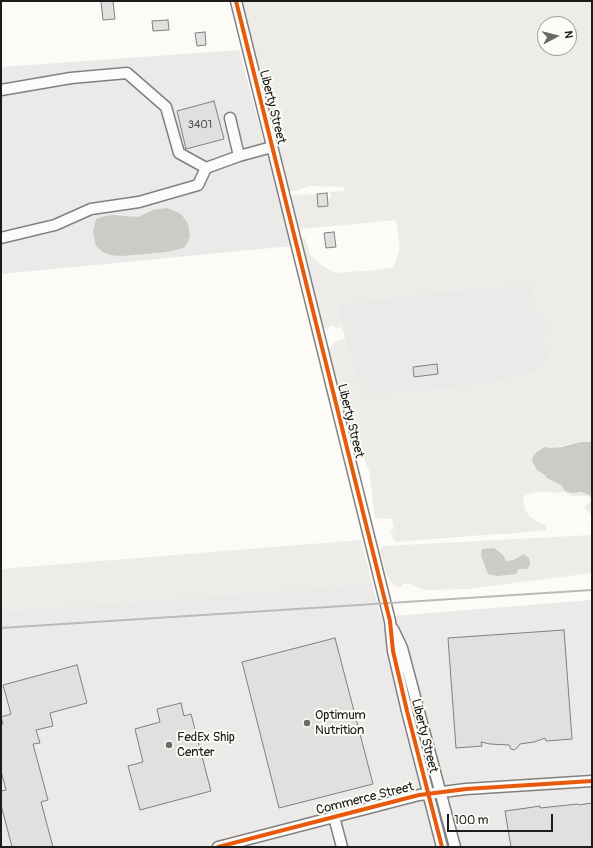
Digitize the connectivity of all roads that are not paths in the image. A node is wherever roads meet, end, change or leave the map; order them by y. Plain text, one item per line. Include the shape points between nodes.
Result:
1 (236, 1) edge
2 (1, 90) edge
3 (230, 118) dead end
4 (272, 147) junction
5 (239, 156) junction
6 (206, 168) junction
7 (1, 238) edge
8 (390, 622) junction
9 (592, 781) edge
10 (441, 793) junction
11 (429, 794) junction
12 (334, 817) junction
13 (237, 845) edge
14 (218, 847) edge
15 (342, 847) edge
16 (442, 847) edge
17 (455, 847) edge

1 - 4 street, Liberty Street
2 - 6 street via 71,78 127,73 166,108 179,153
3 - 5 street
4 - 5 street
4 - 8 street, Liberty Street
5 - 6 street
6 - 7 street via 198,185 139,202 91,209 55,225
8 - 10 street, Liberty Street via 402,648
8 - 11 street, Liberty Street via 393,652
9 - 10 street, Commerce Street via 466,789
10 - 11 street, Commerce Street
10 - 17 street, Liberty Street
11 - 12 street, Commerce Street
11 - 16 street, Liberty Street
12 - 13 street, Commerce Street
12 - 15 street
13 - 14 street, Commerce Street

